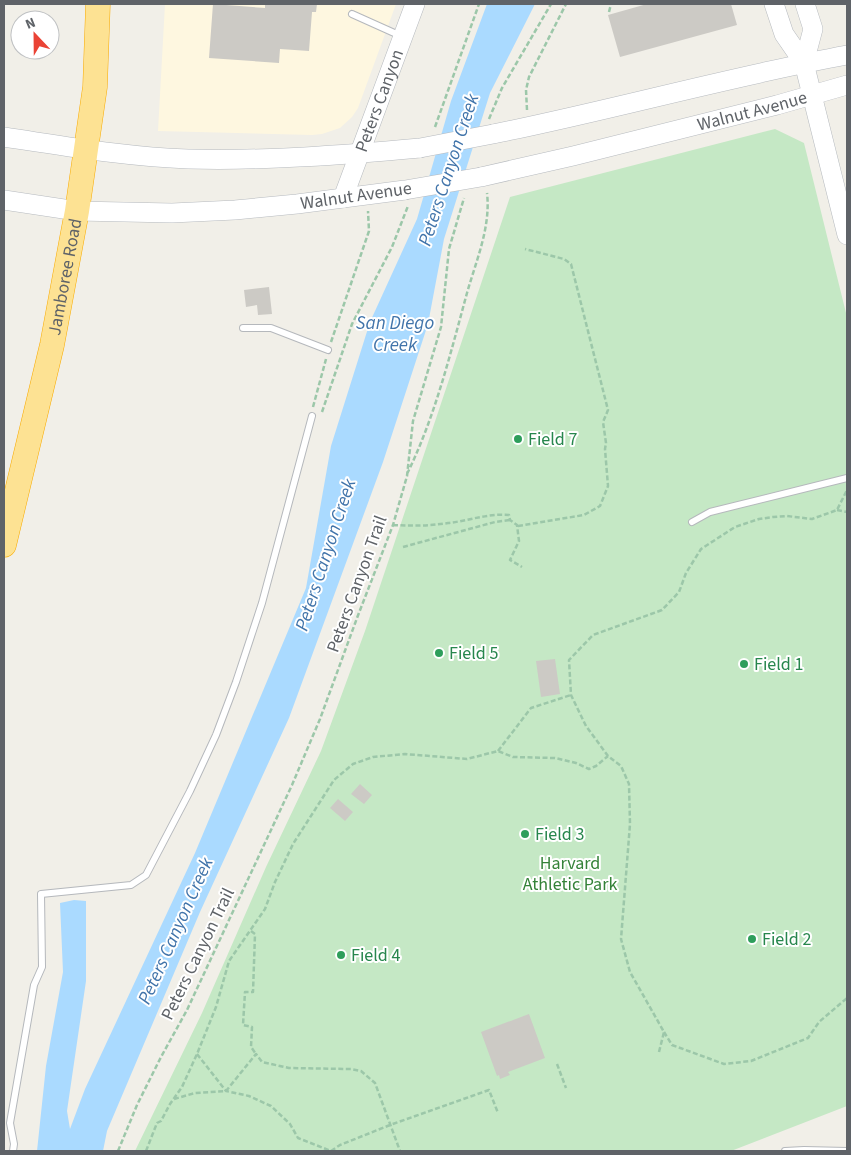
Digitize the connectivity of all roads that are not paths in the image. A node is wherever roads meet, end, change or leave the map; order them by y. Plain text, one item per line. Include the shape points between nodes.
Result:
1 (98, 4) edge
2 (415, 4) edge
3 (774, 4) edge
4 (806, 4) edge
5 (352, 14) dead end
6 (402, 37) junction
7 (847, 55) edge
8 (804, 63) junction
9 (847, 85) edge
10 (813, 94) junction
11 (4, 138) edge
12 (87, 149) junction
13 (360, 153) junction
14 (343, 198) junction
15 (4, 200) edge
16 (78, 211) junction
17 (847, 235) edge
18 (243, 328) dead end
19 (328, 350) road end
20 (312, 416) road end
21 (847, 478) edge
22 (692, 522) dead end
23 (4, 545) edge
24 (13, 1151) edge
25 (785, 1151) edge
26 (847, 1151) edge

1 - 12 highway, Jamboree Road via 96,87
2 - 6 main road, Peters Canyon
3 - 8 main road via 784,34
4 - 8 main road via 813,29
5 - 6 lane
6 - 13 main road, Peters Canyon
7 - 8 main road, Walnut Avenue
8 - 10 main road
8 - 13 main road, Walnut Avenue, bridge via 652,99 491,127 420,148
9 - 10 main road, Walnut Avenue
10 - 14 main road, Walnut Avenue, bridge via 407,196
10 - 17 main road
11 - 12 main road, Walnut Avenue
12 - 13 main road, Walnut Avenue via 188,159 318,157
12 - 16 highway, Jamboree Road
13 - 14 main road, Peters Canyon
14 - 16 main road, Walnut Avenue via 235,210 172,213
15 - 16 main road, Walnut Avenue
16 - 23 highway, Jamboree Road via 52,344
18 - 19 lane via 272,328
20 - 24 lane via 262,603 236,682 190,791 146,874 131,885 41,894 42,967 34,985 10,1123
21 - 22 lane via 710,512
25 - 26 lane

